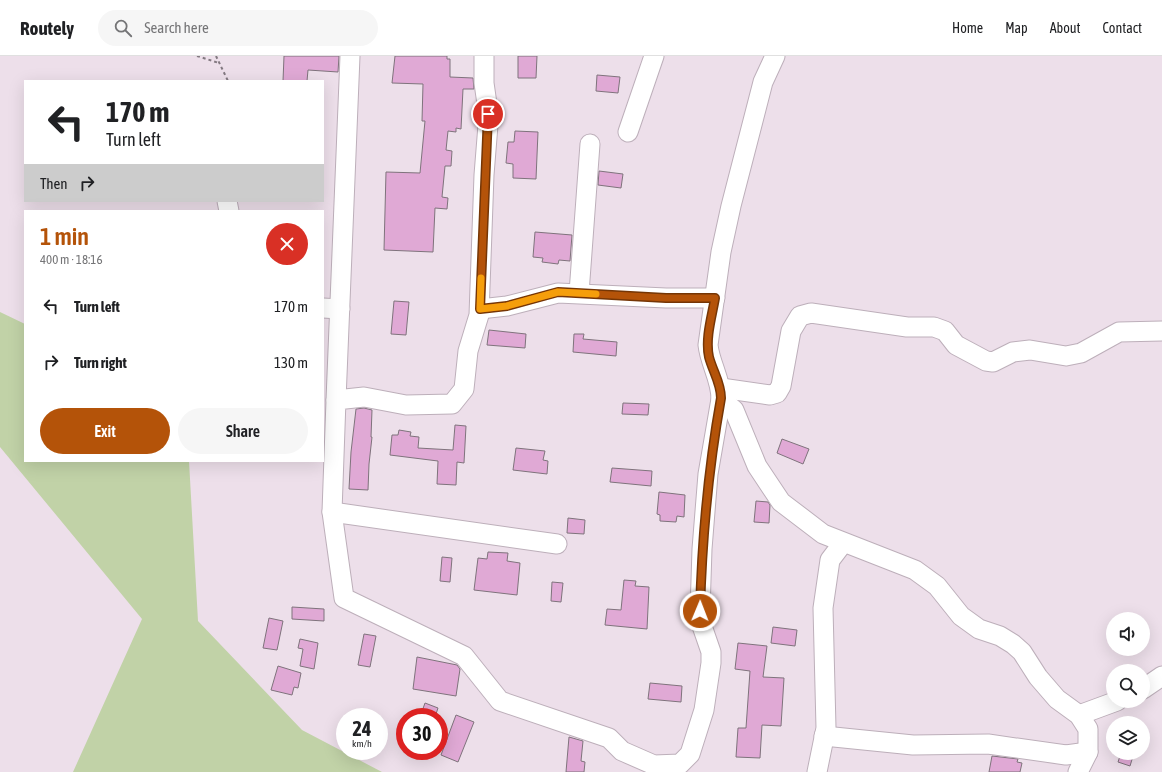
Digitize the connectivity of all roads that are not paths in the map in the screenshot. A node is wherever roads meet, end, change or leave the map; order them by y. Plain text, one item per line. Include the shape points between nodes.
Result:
1 (350, 56) edge
2 (484, 56) edge
3 (654, 56) edge
4 (775, 56) edge
5 (628, 132) dead end
6 (590, 144) dead end
7 (579, 292) junction
8 (715, 298) junction
9 (331, 309) edge
10 (480, 309) junction
11 (1162, 331) edge
12 (721, 393) junction
13 (336, 400) junction
14 (332, 512) junction
15 (843, 542) junction
16 (557, 544) dead end
17 (1162, 676) edge
18 (1150, 684) edge
19 (1106, 705) edge
20 (1079, 715) junction
21 (824, 736) junction
22 (1088, 752) junction
23 (817, 772) edge
24 (1078, 772) edge

1 - 9 street
2 - 10 street via 488,124
3 - 5 street
4 - 8 street via 763,82 730,206
6 - 7 street
7 - 8 street via 666,298
7 - 10 street via 558,292 507,306
8 - 12 street via 708,344 709,357
9 - 13 street
10 - 13 street via 468,351 464,389 452,404 406,405 364,397
11 - 12 street via 1119,332 1081,353 1066,356 1030,350 1013,352 993,362 986,361 956,345 945,331 934,327 907,327 811,313 800,316 791,330 781,386 777,393
12 - 14 street via 708,474 702,548 700,611 711,652 711,663 704,710 690,754 680,764 654,765 622,751 609,738 500,701 464,656 344,598
12 - 15 street via 734,410 757,466 781,502 823,534
13 - 14 street
14 - 16 street
15 - 20 street via 915,570 937,586 961,616 978,629 1000,636 1022,652 1038,677 1057,698
15 - 21 street via 830,560 823,608 826,728
17 - 18 street
19 - 20 street
20 - 22 street via 1088,729
21 - 22 street via 914,746 988,744 1066,755
21 - 23 street
22 - 24 street

